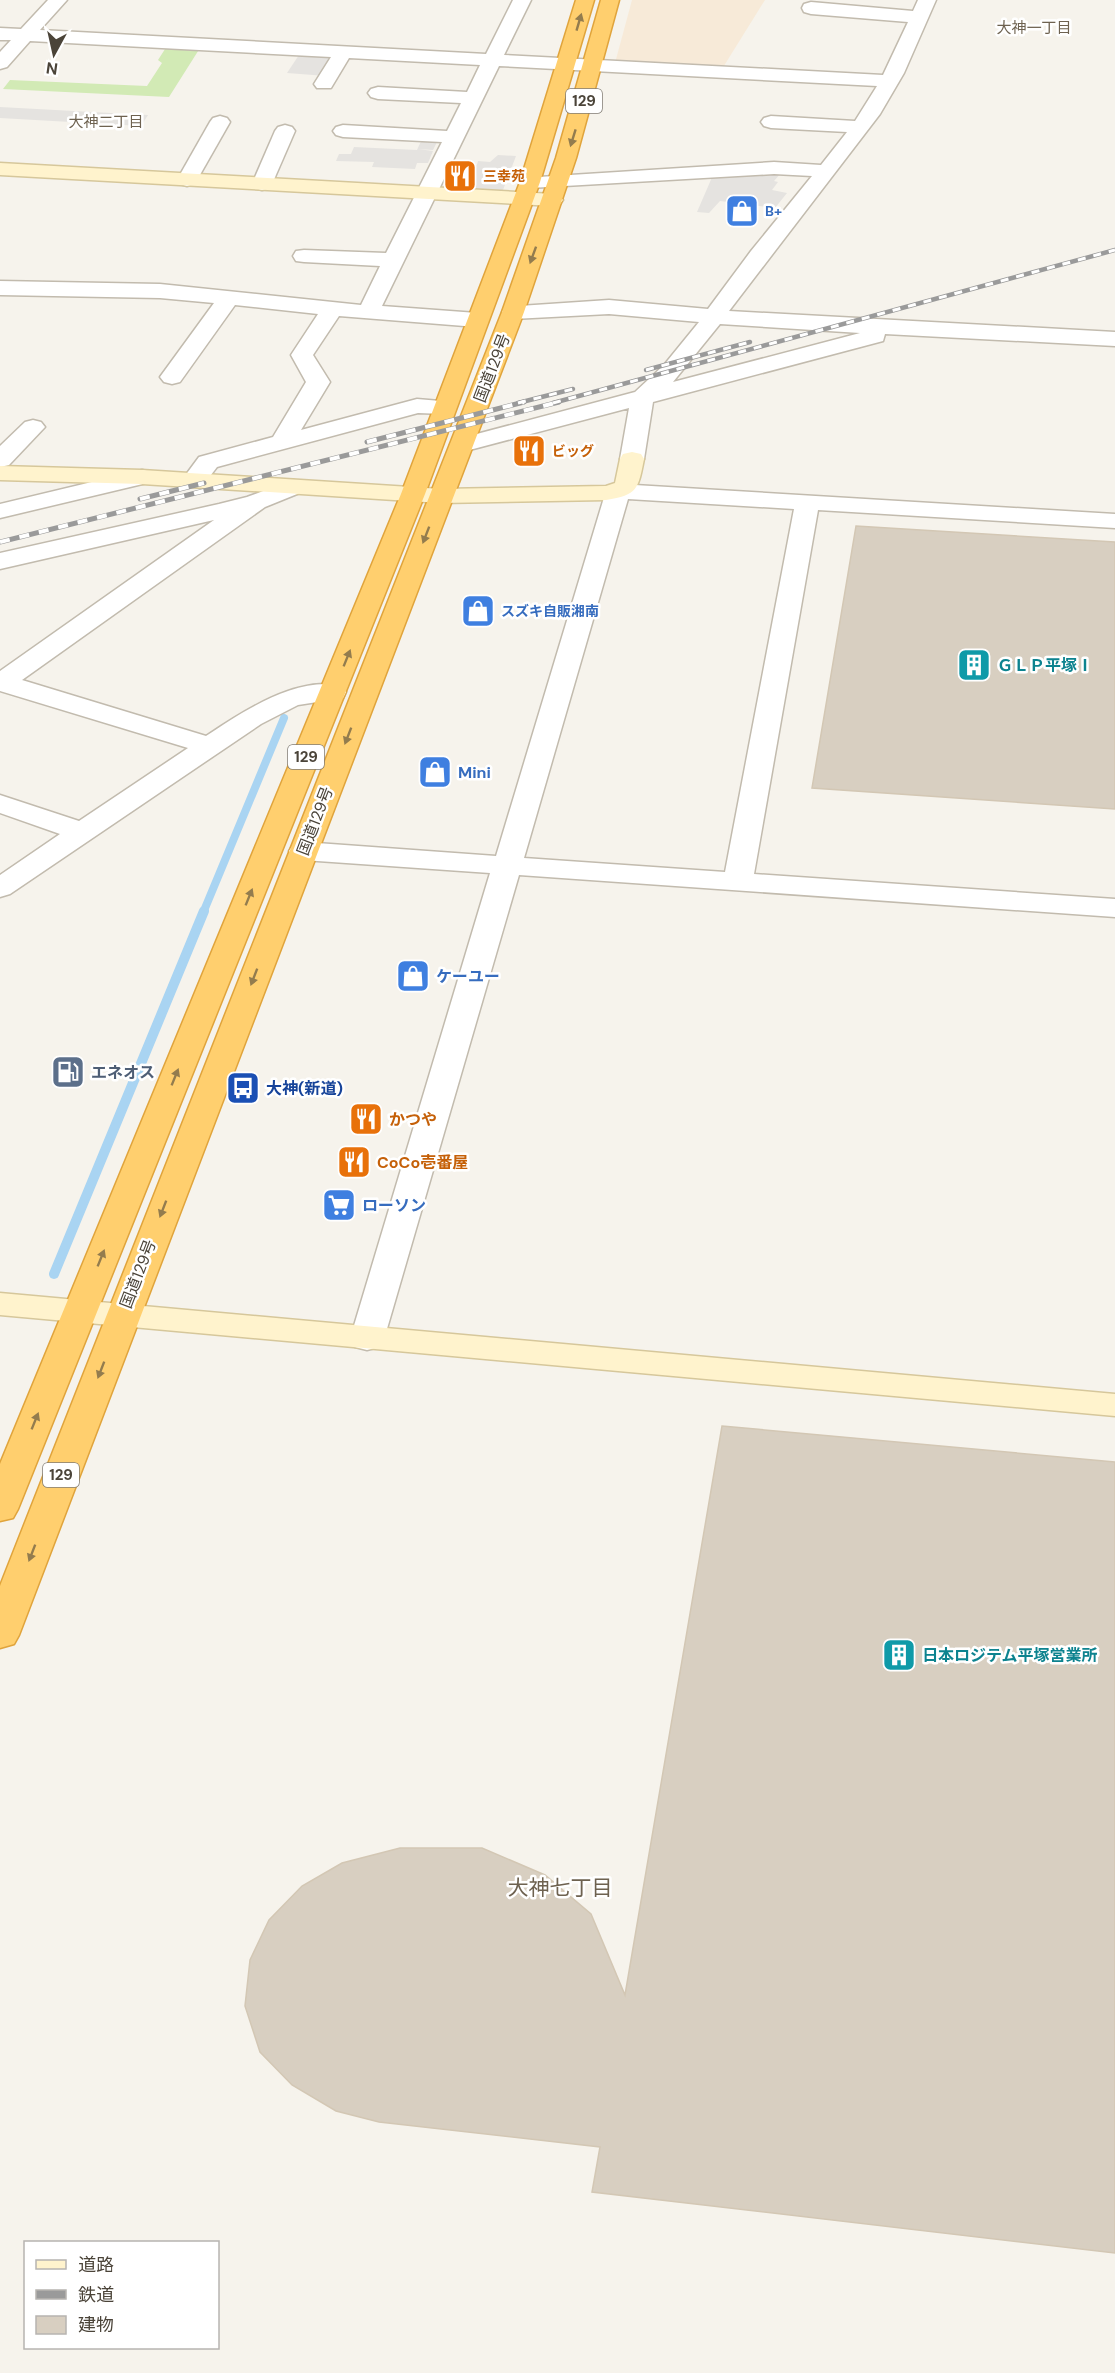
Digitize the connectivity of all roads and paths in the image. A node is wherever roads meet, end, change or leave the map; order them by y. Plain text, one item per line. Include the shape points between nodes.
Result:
1 (58, 0) edge
2 (522, 0) edge
3 (585, 0) edge
4 (610, 0) edge
5 (811, 8) dead end
6 (923, 8) edge
7 (0, 33) edge
8 (27, 35) junction
9 (343, 53) junction
10 (492, 62) junction
11 (0, 63) edge
12 (567, 64) junction
13 (595, 66) junction
14 (790, 76) junction
15 (889, 81) junction
16 (324, 84) dead end
17 (378, 93) dead end
18 (784, 96) dead end
19 (474, 98) junction
20 (220, 122) dead end
21 (771, 122) dead end
22 (859, 127) junction
23 (343, 130) dead end
24 (285, 131) dead end
25 (454, 136) junction
26 (0, 169) edge
27 (826, 171) junction
28 (187, 180) junction
29 (262, 184) junction
30 (527, 190) junction
31 (557, 191) junction
32 (426, 193) junction
33 (304, 256) dead end
34 (394, 260) junction
35 (0, 288) edge
36 (230, 297) junction
37 (333, 308) junction
38 (368, 312) junction
39 (513, 312) junction
40 (715, 316) junction
41 (477, 320) junction
42 (906, 328) junction
43 (1115, 339) edge
44 (169, 370) dead end
45 (642, 398) junction
46 (444, 407) junction
47 (33, 427) dead end
48 (287, 440) junction
49 (462, 445) junction
50 (0, 460) edge
51 (0, 473) edge
52 (142, 477) junction
53 (194, 480) junction
54 (293, 487) junction
55 (618, 491) junction
56 (413, 494) junction
57 (441, 496) junction
58 (256, 502) junction
59 (807, 503) junction
60 (0, 510) edge
61 (1115, 521) edge
62 (0, 561) edge
63 (1, 682) edge
64 (333, 692) junction
65 (209, 746) junction
66 (0, 803) edge
67 (82, 832) junction
68 (303, 852) junction
69 (508, 866) junction
70 (738, 882) junction
71 (0, 888) edge
72 (1115, 908) edge
73 (0, 1304) edge
74 (79, 1312) junction
75 (122, 1316) junction
76 (367, 1339) junction
77 (1115, 1405) edge
78 (0, 1509) edge
79 (0, 1635) edge

1 - 8 street
2 - 10 street
12 -> 3 highway, 国道129号 / 129
4 - 13 highway, 国道129号 / 129
5 - 6 street
6 - 15 street
7 - 8 street
8 - 9 street
8 - 11 street
9 - 10 street
9 - 16 street
10 - 12 street
10 - 19 street
12 - 13 street
12 - 30 highway, 国道129号 / 129
13 - 14 street
13 -> 31 highway, 国道129号 / 129
14 - 15 street
14 - 18 street
15 - 22 street
17 - 19 street
19 - 25 street
20 - 28 street via 192,154
21 - 22 street
22 - 27 street
23 - 25 street
24 - 29 street
25 - 32 street
26 - 28 street
27 - 31 street via 774,168
27 - 40 street
28 - 29 street
29 - 32 street
30 - 31 street
30 - 32 street
30 - 41 highway, 国道129号 / 129
31 -> 39 highway, 国道129号 / 129
32 - 34 street
33 - 34 street
34 - 38 street
35 - 36 street via 160,291
36 - 37 street
36 - 44 street via 220,329
37 - 38 street
37 - 48 street via 302,355 318,382 285,437
38 - 41 street
39 - 40 street via 609,307
39 - 49 highway, 国道129号 / 129
40 - 42 street
40 - 45 street via 665,380
41 - 46 highway, 国道129号 / 129
42 - 43 street
42 - 45 street
45 - 49 street
45 - 55 street via 628,482
46 - 48 street via 417,406
46 - 56 highway, 国道129号 / 129
47 - 50 street
48 - 53 street via 208,462
49 - 57 highway, 国道129号 / 129
51 - 52 street
52 - 53 street
52 - 60 street
53 - 54 street
54 - 56 street
54 - 58 street
55 - 57 street
55 - 59 street
55 - 69 street
56 - 57 street
64 -> 56 highway, 国道129号 / 129
57 -> 68 highway, 国道129号 / 129
58 - 62 street
58 - 63 street
59 - 61 street
59 - 70 street
63 - 65 street
64 - 65 street via 291,698
74 -> 64 highway, 国道129号 / 129
65 - 67 street
66 - 67 street
67 - 71 street
68 - 69 street
68 -> 75 highway, 国道129号 / 129
69 - 70 street
69 - 76 street
70 - 72 street
73 - 74 street
74 - 75 street
78 -> 74 highway, 国道129号 / 129
75 - 76 street
75 -> 79 highway, 国道129号 / 129
76 - 77 street

